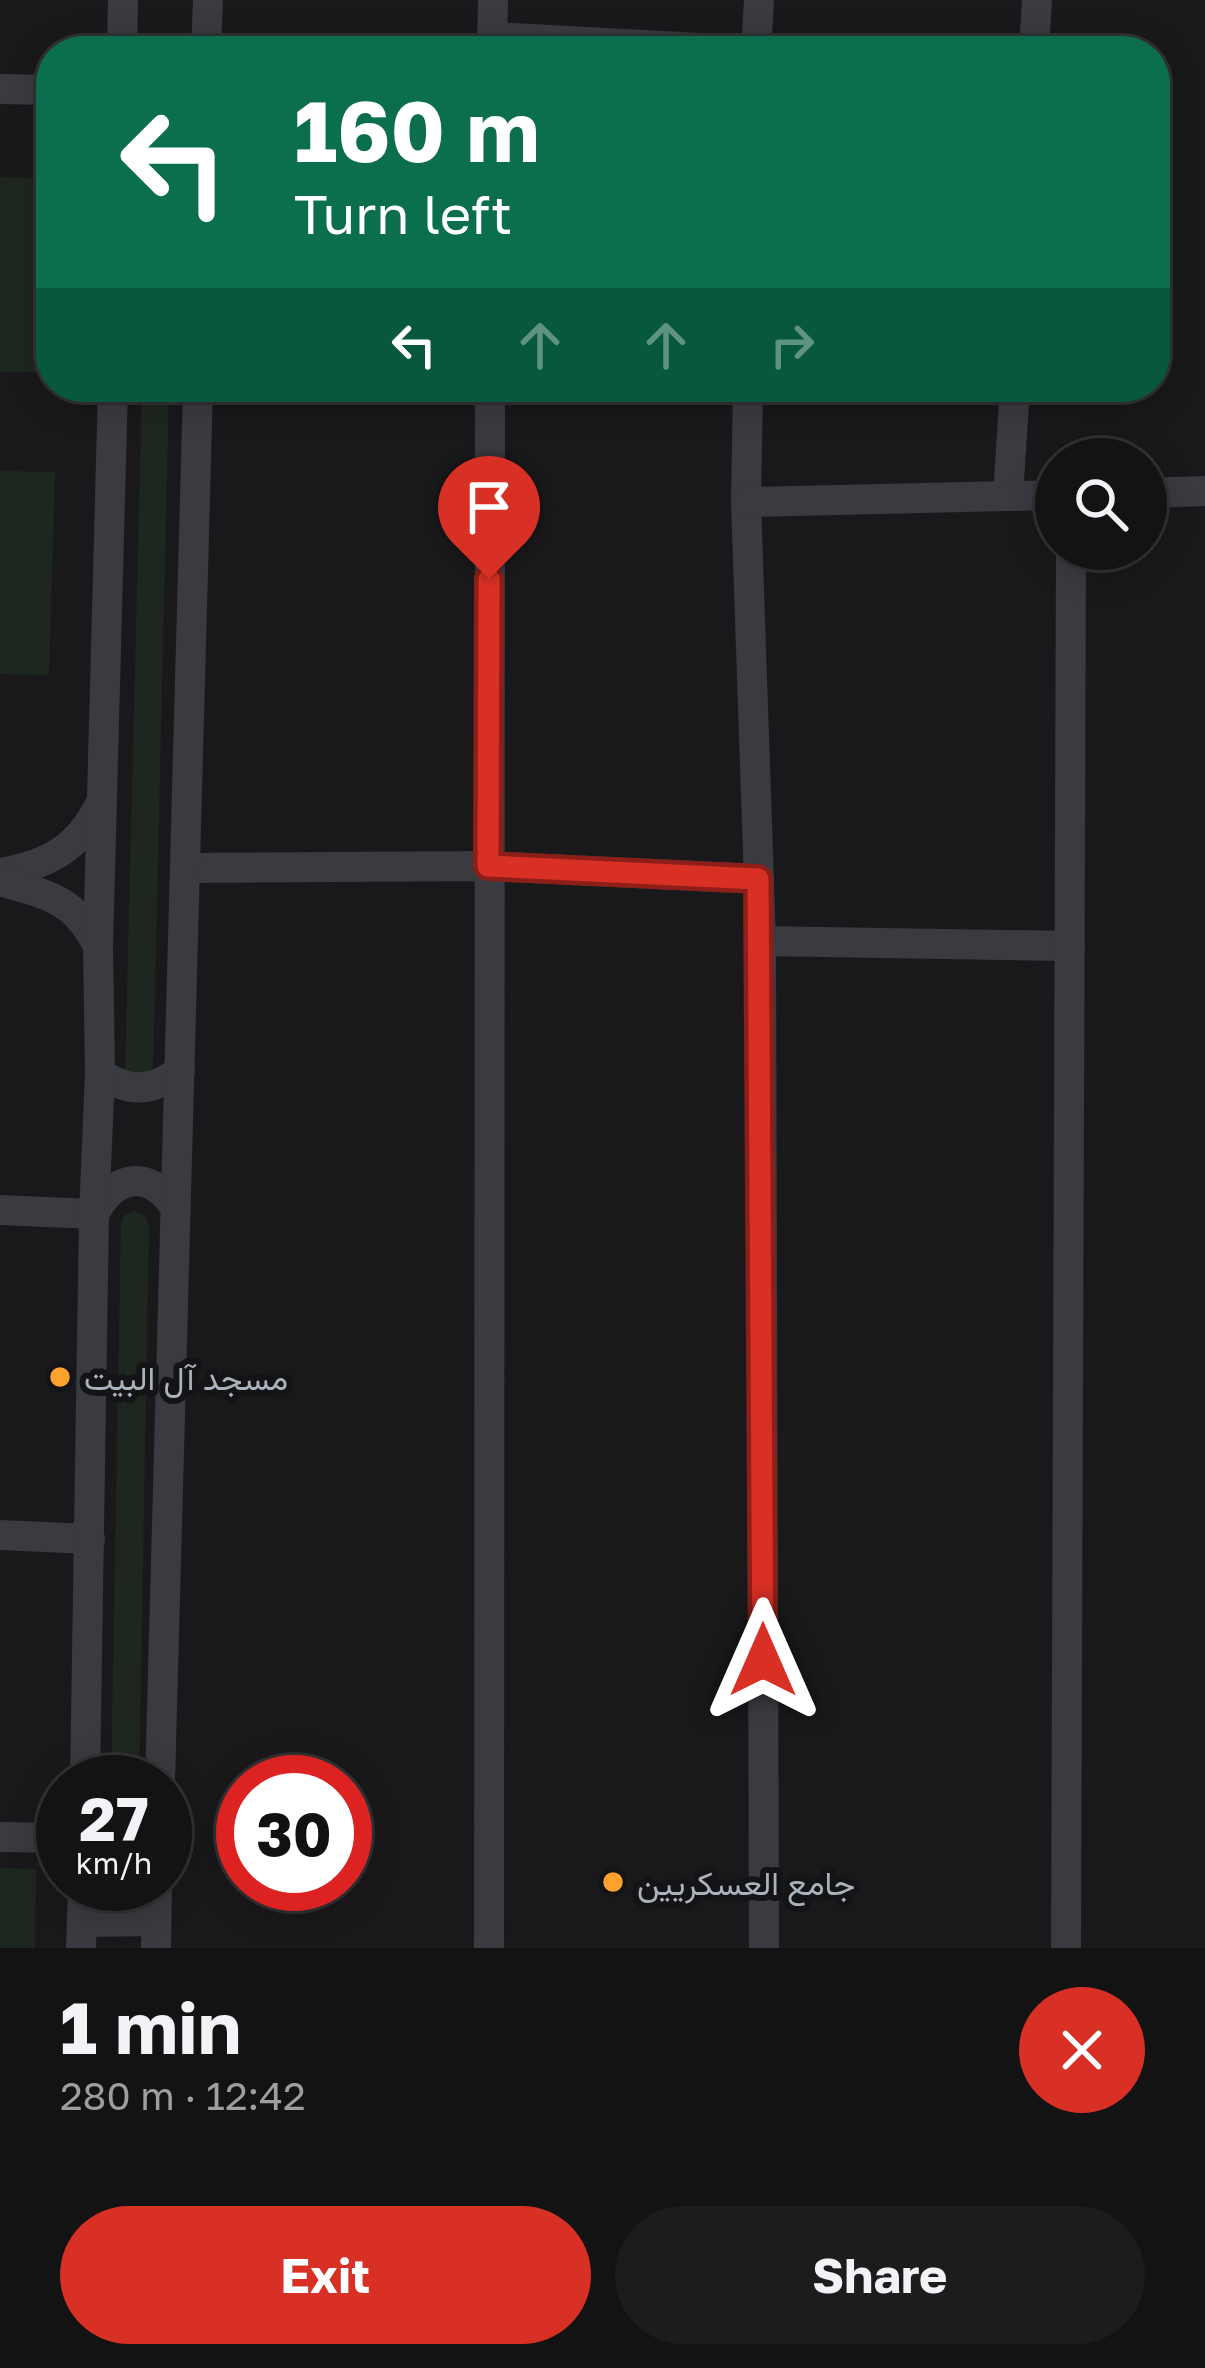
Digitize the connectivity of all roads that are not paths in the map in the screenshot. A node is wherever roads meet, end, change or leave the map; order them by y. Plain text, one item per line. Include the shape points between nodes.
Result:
1 (123, 0) edge
2 (208, 0) edge
3 (493, 0) edge
4 (759, 0) edge
5 (1037, 0) edge
6 (122, 36) edge
7 (207, 36) edge
8 (492, 36) edge
9 (757, 36) edge
10 (1035, 36) edge
11 (0, 89) edge
12 (36, 90) edge
13 (113, 402) edge
14 (198, 402) edge
15 (490, 402) edge
16 (748, 402) edge
17 (1014, 402) edge
18 (1205, 491) edge
19 (1167, 492) edge
20 (1035, 495) edge
21 (1008, 496) junction
22 (746, 502) junction
23 (1070, 570) edge
24 (103, 799) junction
25 (488, 866) junction
26 (185, 868) junction
27 (0, 877) edge
28 (758, 879) junction
29 (761, 941) junction
30 (98, 946) junction
31 (1070, 946) junction
32 (180, 1070) junction
33 (100, 1073) junction
34 (175, 1207) junction
35 (0, 1210) edge
36 (94, 1214) junction
37 (0, 1535) edge
38 (90, 1538) junction
39 (86, 1755) edge
40 (161, 1755) edge
41 (0, 1837) edge
42 (36, 1838) edge
43 (82, 1935) edge
44 (156, 1935) edge
45 (489, 1948) edge
46 (764, 1948) edge
47 (1066, 1948) edge

1 - 6 street
2 - 7 street
3 - 8 street
4 - 9 street
5 - 10 street
11 - 12 street
13 - 24 street
14 - 26 street
15 - 25 street
16 - 22 street
17 - 21 street
18 - 19 street
20 - 21 street
21 - 22 street
22 - 28 street
23 - 31 street
24 - 27 street via 65,851
24 - 30 street
25 - 26 street
25 - 28 street
25 - 45 street
26 - 32 street
27 - 30 street via 60,899
28 - 29 street
29 - 31 street
29 - 46 street
30 - 33 street
31 - 47 street
32 - 33 street via 141,1088
32 - 34 street
33 - 36 street
34 - 36 street via 152,1184 136,1181 105,1192
34 - 40 street
35 - 36 street
36 - 38 street
37 - 38 street
38 - 39 street
41 - 42 street
43 - 44 street

